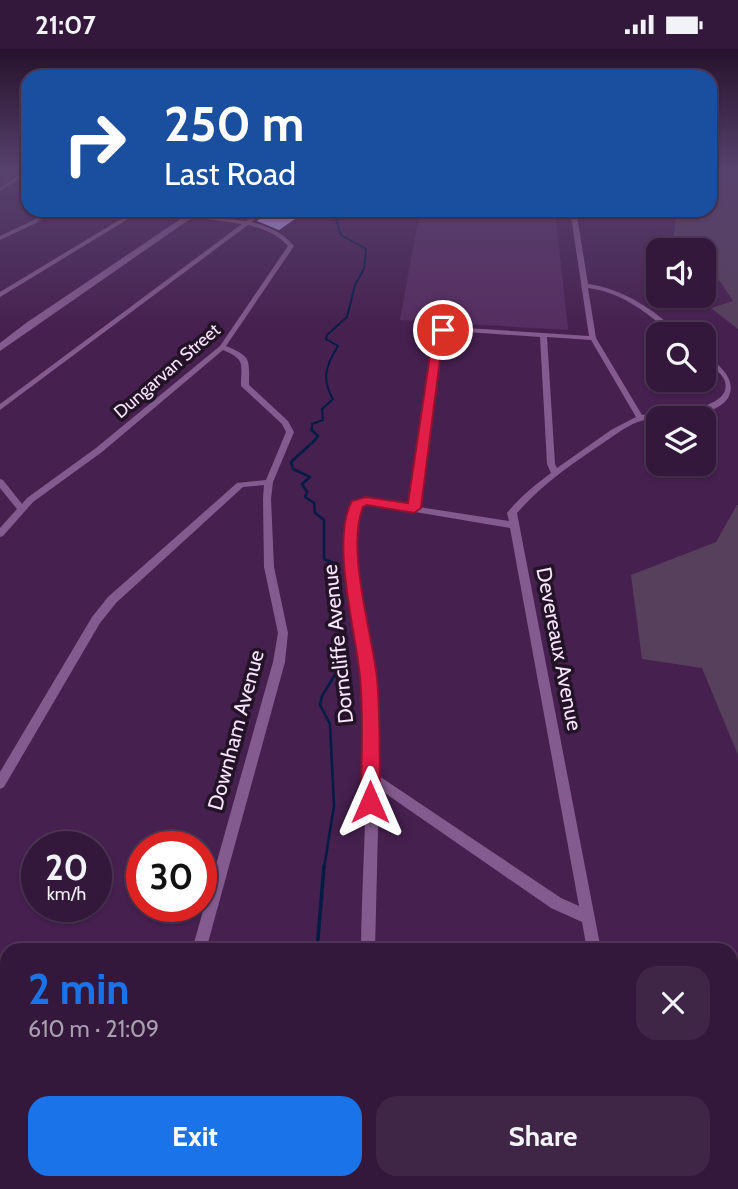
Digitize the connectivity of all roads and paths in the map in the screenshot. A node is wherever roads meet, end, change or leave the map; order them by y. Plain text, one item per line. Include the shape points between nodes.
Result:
1 (27, 225) edge
2 (115, 225) edge
3 (178, 225) edge
4 (243, 225) edge
5 (254, 225) edge
6 (575, 225) edge
7 (0, 238) edge
8 (585, 286) junction
9 (0, 295) edge
10 (661, 322) edge
11 (543, 335) junction
12 (593, 338) junction
13 (222, 347) junction
14 (0, 348) edge
15 (716, 367) edge
16 (0, 408) edge
17 (640, 418) junction
18 (556, 475) junction
19 (0, 482) edge
20 (269, 482) junction
21 (414, 508) junction
22 (20, 509) junction
23 (513, 526) junction
24 (0, 534) edge
25 (371, 778) junction
26 (0, 783) edge
27 (588, 918) junction
28 (201, 943) edge
29 (368, 943) edge
30 (593, 943) edge

1 - 7 street
2 - 9 street
3 - 14 main road
4 - 16 street
5 - 13 street, Dungarvan Street via 290,246
6 - 8 street
8 - 10 street via 630,298
8 - 12 street
11 - 12 street
11 - 18 street via 551,464
11 - 21 street via 445,330 438,335
12 - 17 street
13 - 20 street, Downham Avenue via 241,355 245,386 288,428 289,438
13 - 22 street, Dungarvan Street
15 - 17 street via 729,383 725,396 687,415
17 - 18 street
18 - 23 street via 513,510
19 - 22 street
20 - 26 street via 240,485 112,600 90,629
20 - 28 street, Downham Avenue via 268,550 282,622 282,648
21 - 23 street
21 - 25 street, Dorncliffe Avenue via 368,501 358,503 353,514 350,546 369,679
22 - 24 street, Dungarvan Street
23 - 27 street, Devereaux Avenue
25 - 27 street via 556,903
25 - 29 street, Dorncliffe Avenue
27 - 30 street, Devereaux Avenue

